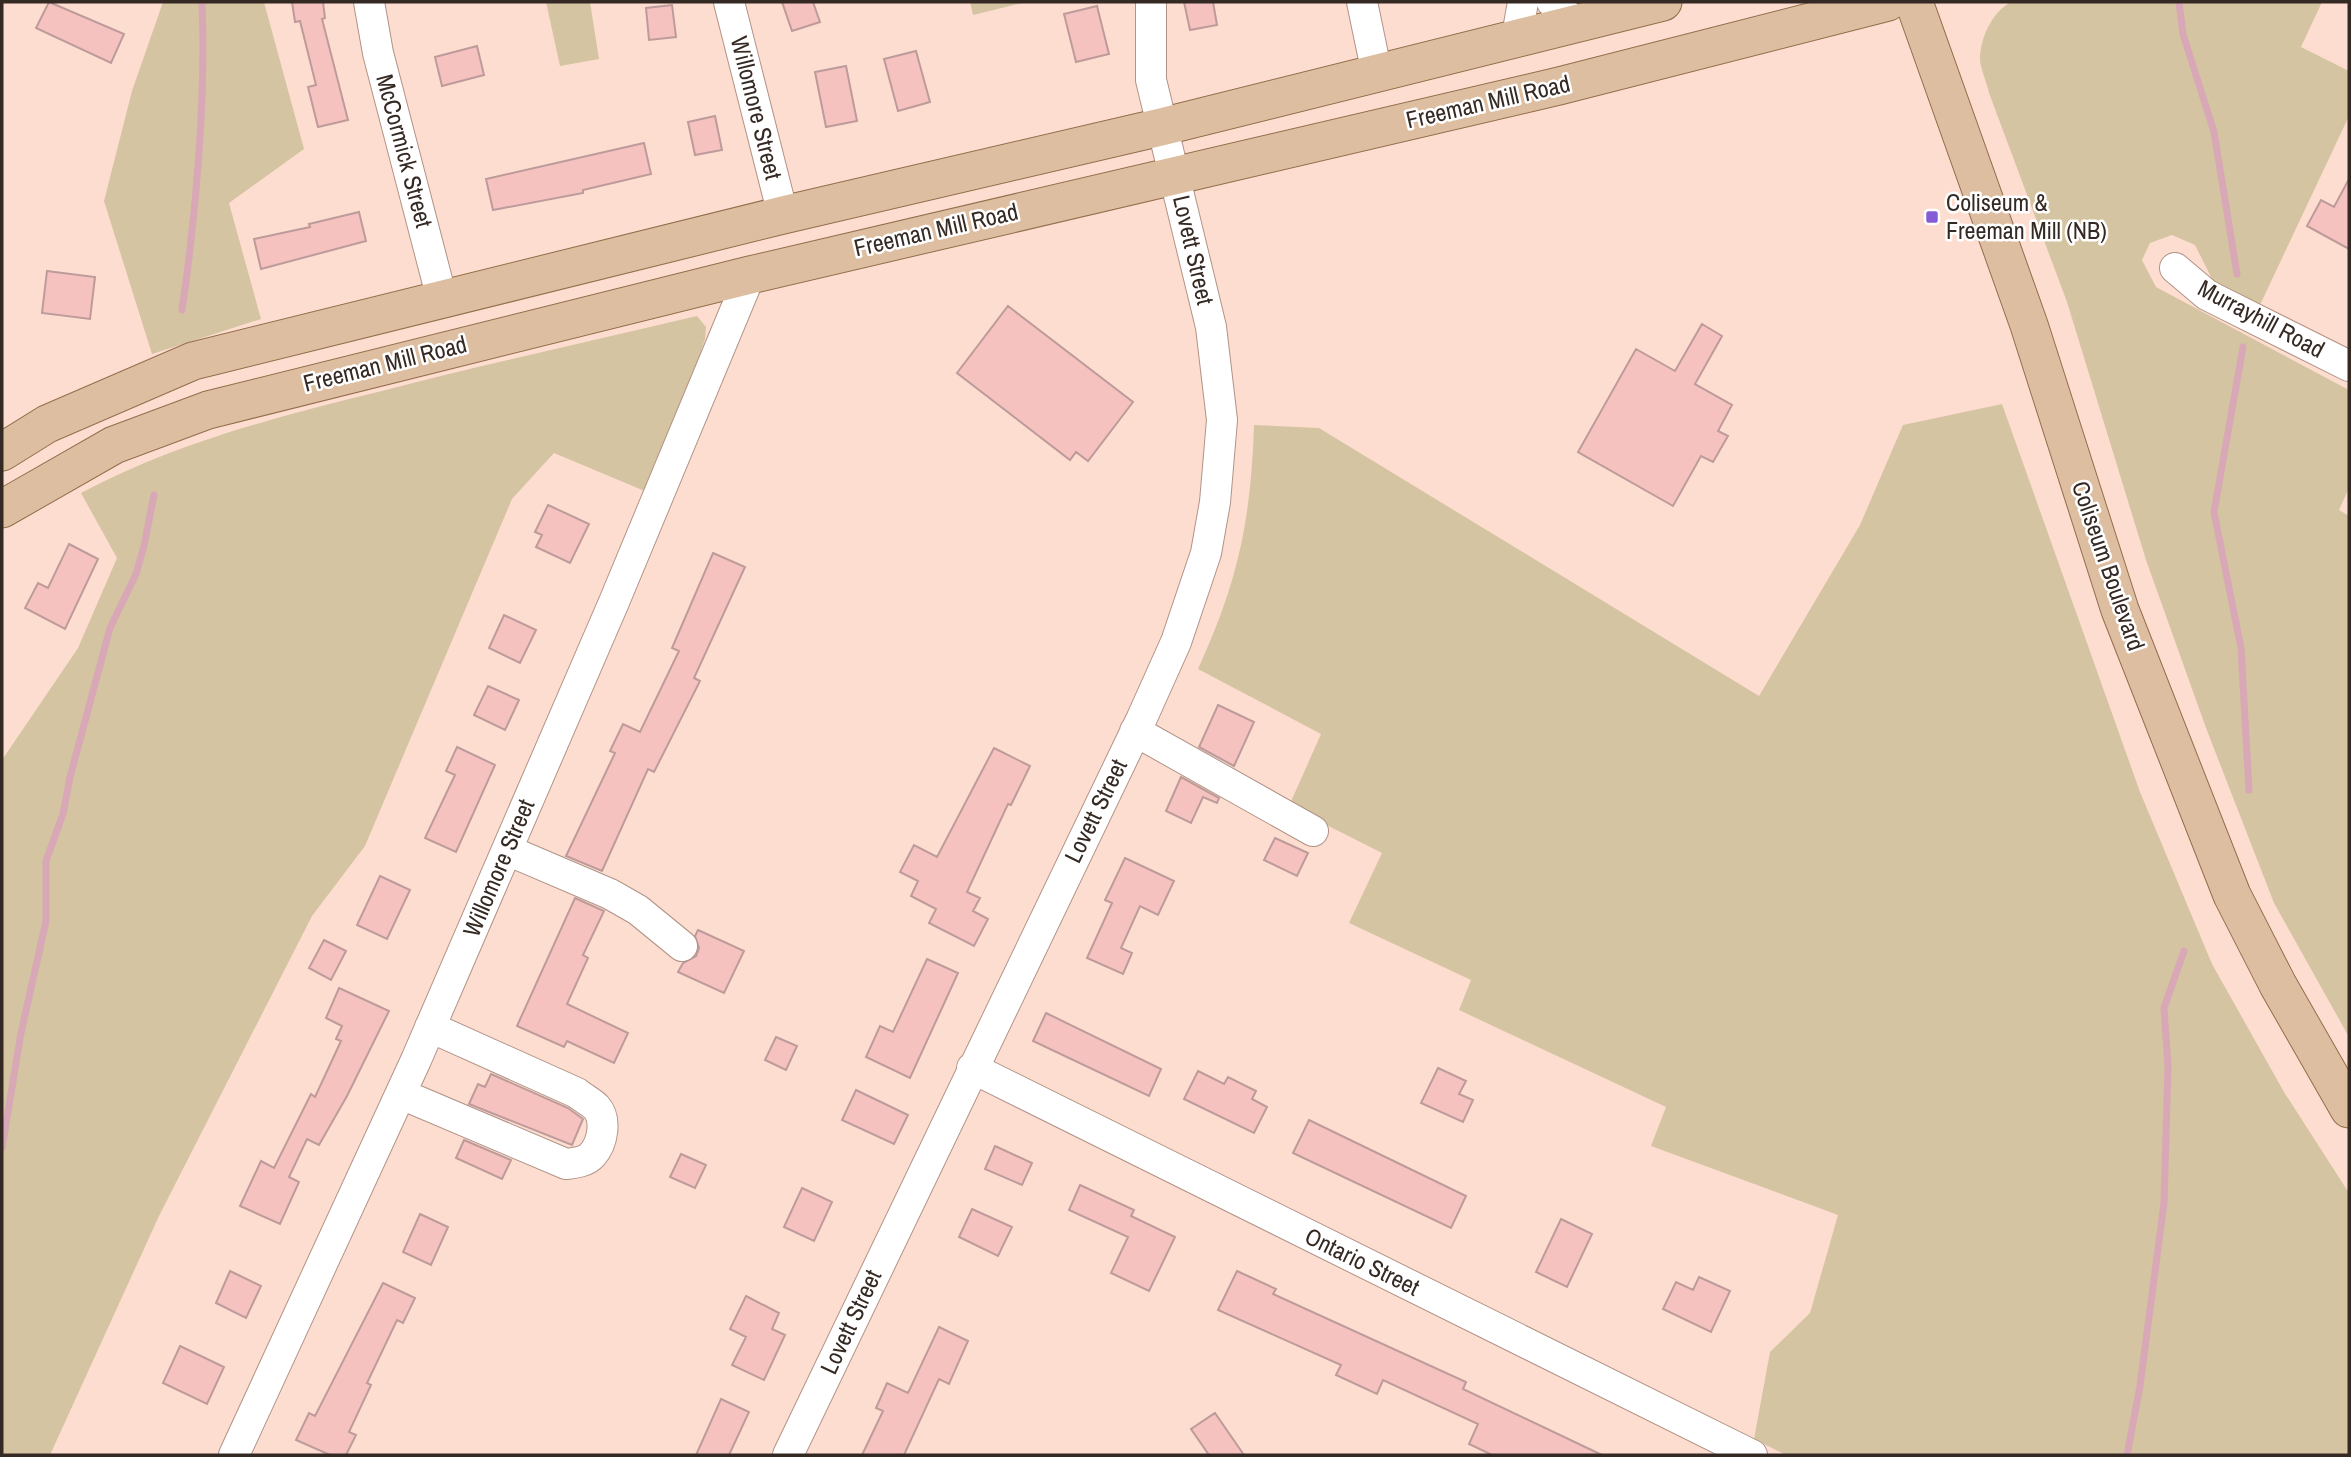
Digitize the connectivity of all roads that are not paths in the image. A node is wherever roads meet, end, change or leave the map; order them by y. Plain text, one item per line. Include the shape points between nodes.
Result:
1 (369, 2) edge
2 (729, 2) edge
3 (1151, 2) edge
4 (1362, 2) edge
5 (1663, 2) edge
6 (1888, 2) edge
7 (1914, 2) edge
8 (1564, 12) edge
9 (1520, 19) edge
10 (1377, 74) junction
11 (1161, 127) junction
12 (1174, 174) junction
13 (783, 215) junction
14 (2175, 268) dead end
15 (750, 275) junction
16 (442, 299) junction
17 (2349, 366) edge
18 (2, 452) edge
19 (2, 509) edge
20 (1135, 731) junction
21 (1313, 831) dead end
22 (507, 850) junction
23 (682, 946) dead end
24 (430, 1027) junction
25 (972, 1068) junction
26 (401, 1094) junction
27 (2349, 1109) edge
28 (234, 1455) edge
29 (788, 1455) edge
30 (1752, 1455) edge

1 - 16 street, McCormick Street
2 - 13 street, Willomore Street
3 - 11 street, Lovett Street via 1151,80
4 - 10 street
5 - 8 main road, Freeman Mill Road
6 - 12 main road, Freeman Mill Road via 1559,86
7 - 27 main road, Coliseum Boulevard via 2029,325 2135,647 2232,895
8 - 9 main road, Freeman Mill Road
9 - 10 main road, Freeman Mill Road
10 - 11 main road, Freeman Mill Road
11 - 12 street, Lovett Street
11 - 13 main road, Freeman Mill Road
12 - 15 main road, Freeman Mill Road
12 - 20 street, Lovett Street via 1211,327 1222,420 1220,463 1197,586
13 - 16 main road, Freeman Mill Road
14 - 17 street, Murrayhill Road via 2207,295
15 - 19 main road, Freeman Mill Road via 208,410 114,445
15 - 22 street, Willomore Street
16 - 18 main road, Freeman Mill Road via 193,361 47,424
20 - 21 street
20 - 25 street, Lovett Street
22 - 23 street via 610,894
22 - 24 street, Willomore Street
24 - 26 street, Willomore Street
24 - 26 street via 577,1093 597,1108 604,1124 596,1148 579,1163 566,1164
25 - 29 street, Lovett Street
25 - 30 street, Ontario Street
26 - 28 street, Willomore Street

